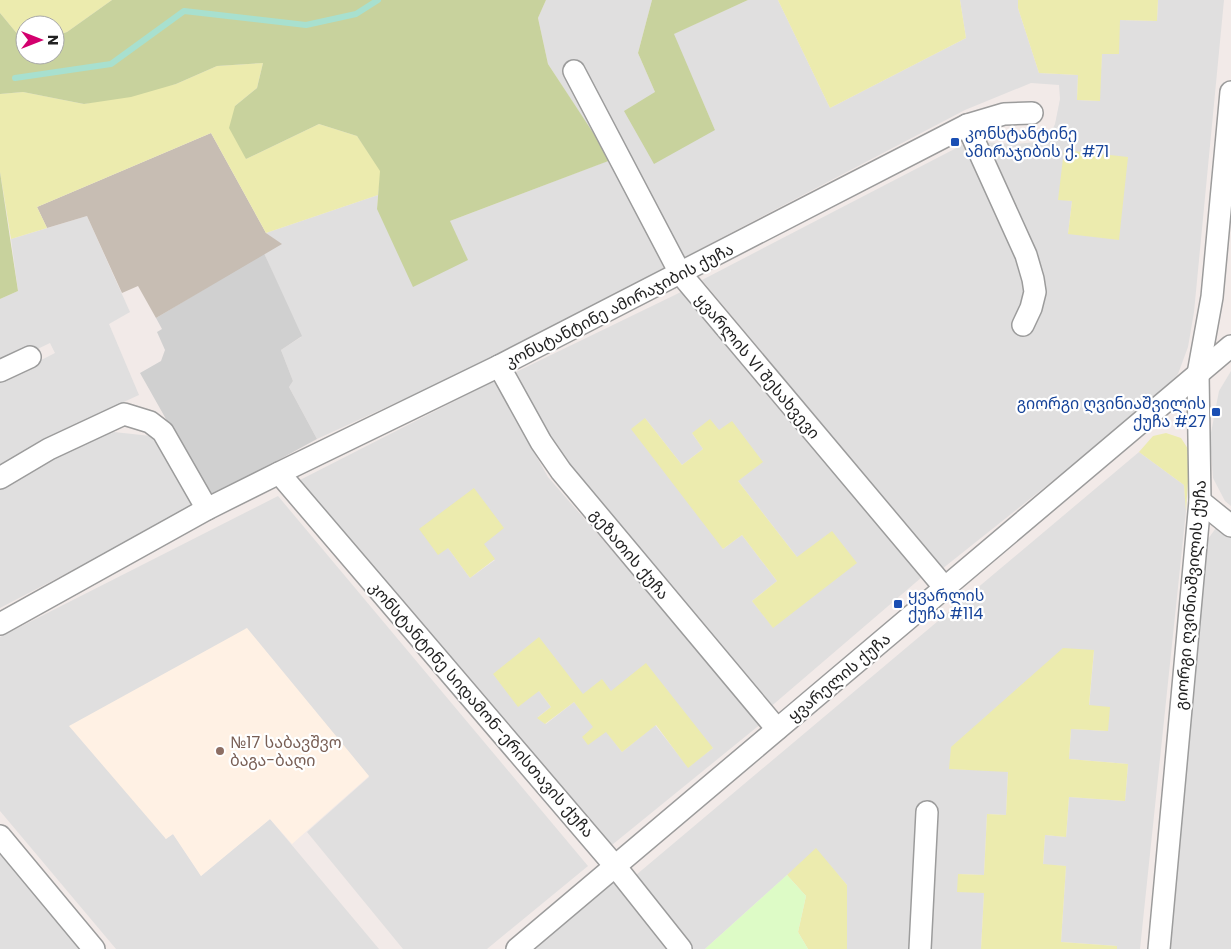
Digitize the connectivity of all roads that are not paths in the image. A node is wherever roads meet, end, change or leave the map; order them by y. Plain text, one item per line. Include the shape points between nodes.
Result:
1 (574, 70) dead end
2 (1231, 92) edge
3 (1032, 113) dead end
4 (967, 125) junction
5 (680, 274) junction
6 (1023, 325) dead end
7 (1231, 346) edge
8 (30, 357) dead end
9 (499, 366) junction
10 (0, 371) edge
11 (1198, 374) junction
12 (279, 473) junction
13 (0, 478) edge
14 (1200, 501) junction
15 (207, 510) junction
16 (1231, 526) edge
17 (945, 588) junction
18 (0, 624) edge
19 (777, 729) junction
20 (927, 812) dead end
21 (0, 836) edge
22 (615, 866) junction
23 (94, 949) edge
24 (516, 949) edge
25 (681, 949) edge
26 (920, 949) edge
27 (1159, 949) edge

1 - 5 street, ყვარლის VI შესახვევი
2 - 11 street, გიორგი ღვინიაშვილის ქუჩა via 1212,297
3 - 4 street, კონსტანტინე ამირაჯიბის ქუჩა via 1004,114
4 - 5 street, კონსტანტინე ამირაჯიბის ქუჩა
4 - 6 street via 1026,255 1035,292
5 - 9 street, კონსტანტინე ამირაჯიბის ქუჩა
5 - 17 street, ყვარლის VI შესახვევი
7 - 11 street, ყვარელის ქუჩა
8 - 10 street
9 - 12 street, კონსტანტინე ამირაჯიბის ქუჩა
9 - 19 street, გეზათის ქუჩა via 540,442 561,472
11 - 14 street, გიორგი ღვინიაშვილის ქუჩა
11 - 17 street, ყვარელის ქუჩა
12 - 15 street, კონსტანტინე ამირაჯიბის ქუჩა
12 - 22 street, კონსტანტინე სიდამონ-ერისთავის ქუჩა
13 - 15 street via 49,449 124,414 150,422 163,432
14 - 16 street
14 - 27 street, გიორგი ღვინიაშვილის ქუჩა
15 - 18 street, კონსტანტინე ამირაჯიბის ქუჩა
17 - 19 street, ყვარელის ქუჩა
19 - 22 street, ყვარელის ქუჩა
20 - 26 street
21 - 23 street
22 - 24 street, ყვარელის ქუჩა
22 - 25 street, კონსტანტინე სიდამონ-ერისთავის ქუჩა

